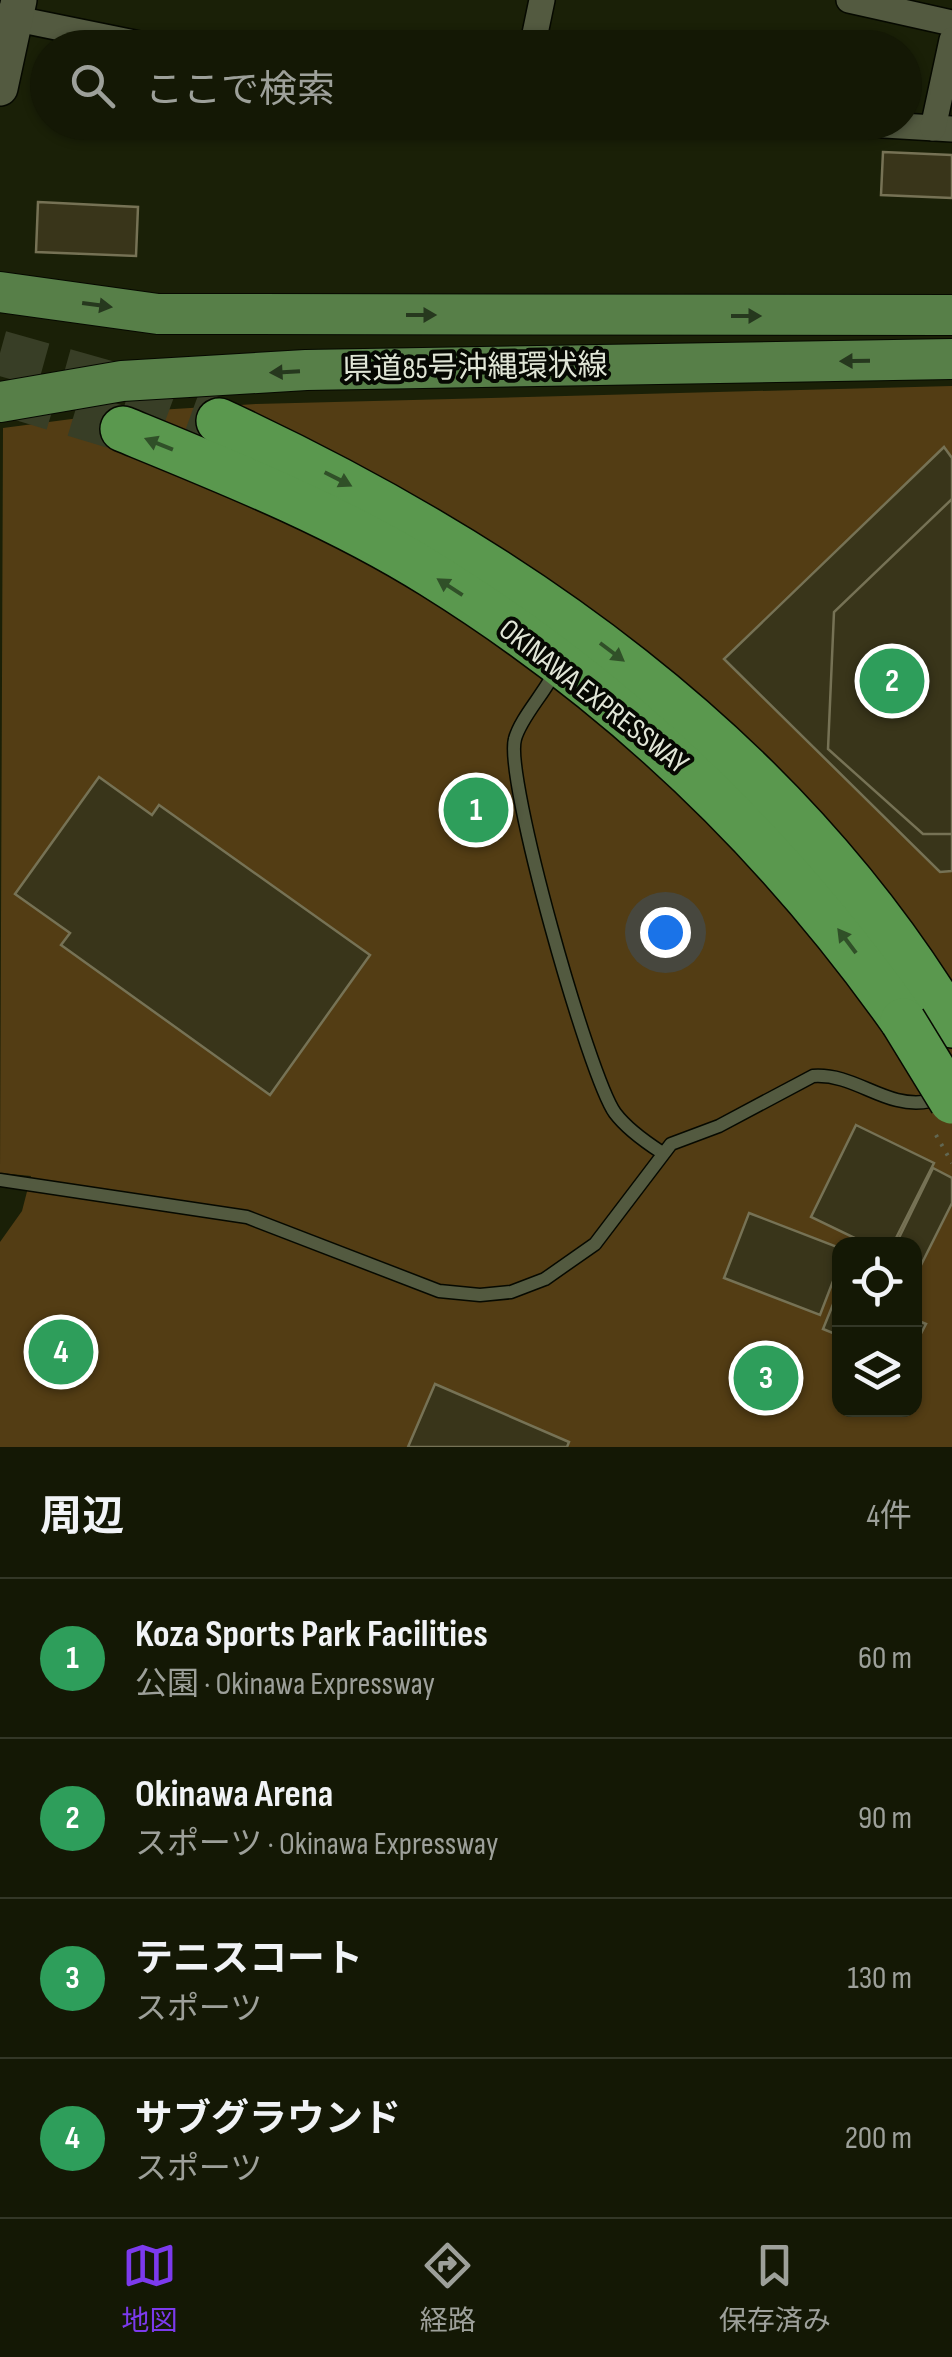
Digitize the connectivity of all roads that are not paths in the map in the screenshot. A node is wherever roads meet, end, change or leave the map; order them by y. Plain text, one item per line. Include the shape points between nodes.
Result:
1 (542, 0) edge
2 (849, 0) edge
3 (11, 12) edge
4 (952, 23) edge
5 (85, 30) edge
6 (536, 30) edge
7 (952, 40) edge
8 (0, 88) edge
9 (942, 129) edge
10 (0, 292) edge
11 (952, 314) edge
12 (952, 359) edge
13 (0, 402) edge
14 (218, 421) tunnel mouth
15 (123, 429) tunnel mouth
16 (550, 680) dead end
17 (930, 1014) edge
18 (939, 1112) edge
19 (661, 1152) junction
20 (0, 1180) edge

1 - 6 street
2 - 4 street
3 - 5 street
3 - 8 street
7 - 9 street
10 -> 11 main road, 県道85号沖縄環状線 via 158,314
12 -> 13 main road, 県道85号沖縄環状線 via 306,370 122,381
14 -> 17 highway, OKINAWA EXPRESSWAY via 450,542 644,676 740,759 812,834 874,910
17 -> 15 highway, OKINAWA EXPRESSWAY via 843,936 710,788 522,634 327,518
16 - 19 lane via 514,740 515,777 597,1073 614,1111
17 - 18 highway, OKINAWA EXPRESSWAY, bridge
18 - 19 lane via 832,1075 814,1076
19 - 20 lane via 574,1262 512,1292 480,1296 440,1290 246,1217

